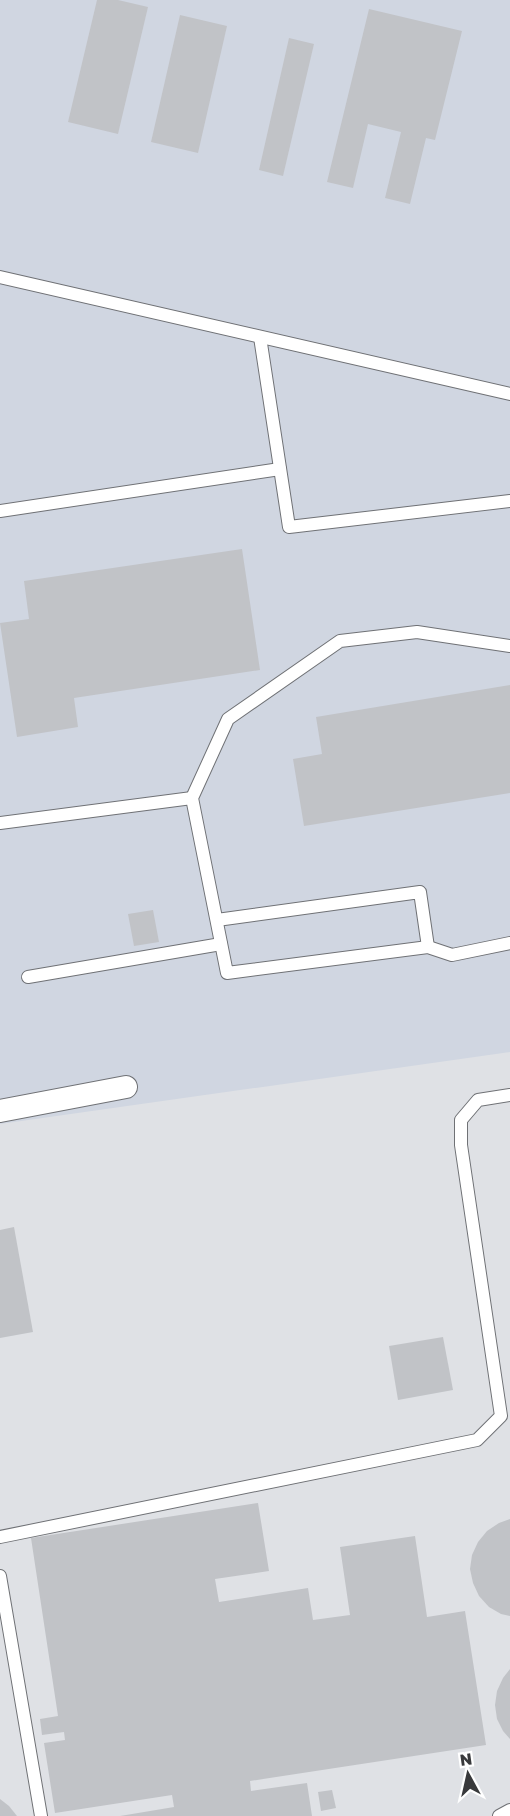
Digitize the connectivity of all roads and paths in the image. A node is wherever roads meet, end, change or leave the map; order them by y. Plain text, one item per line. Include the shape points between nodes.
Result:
1 (0, 277) edge
2 (260, 337) junction
3 (510, 394) edge
4 (280, 469) junction
5 (510, 501) edge
6 (0, 511) edge
7 (510, 646) edge
8 (192, 798) junction
9 (0, 823) edge
10 (217, 920) junction
11 (221, 944) junction
12 (510, 944) edge
13 (428, 947) junction
14 (28, 977) dead end
15 (126, 1087) dead end
16 (510, 1095) edge
17 (0, 1111) edge
18 (0, 1537) edge
19 (0, 1576) edge
20 (510, 1810) edge
21 (40, 1816) edge
22 (499, 1816) edge

1 - 2 lane
2 - 3 lane
2 - 4 lane
4 - 5 lane via 290,527
4 - 6 lane
7 - 8 lane via 417,632 340,641 228,719
8 - 9 lane
8 - 10 lane
10 - 11 lane
10 - 13 lane via 420,892
11 - 13 lane via 227,973
11 - 14 lane
12 - 13 lane via 452,955
15 - 17 street
16 - 18 lane via 478,1100 461,1120 461,1145 501,1416 477,1440
19 - 21 lane
20 - 22 lane

